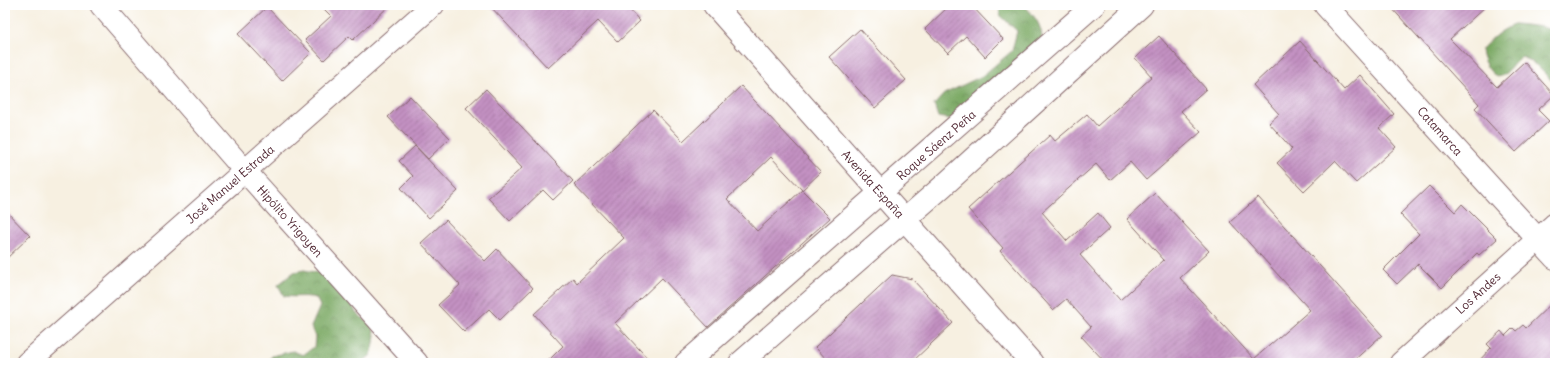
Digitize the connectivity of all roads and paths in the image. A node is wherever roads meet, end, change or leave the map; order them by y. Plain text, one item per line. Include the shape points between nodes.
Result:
1 (101, 5) edge
2 (433, 5) edge
3 (714, 5) edge
4 (1094, 5) edge
5 (1142, 5) edge
6 (1326, 5) edge
7 (245, 171) junction
8 (881, 193) junction
9 (904, 219) junction
10 (1555, 224) edge
11 (1538, 239) junction
12 (1555, 258) edge
13 (27, 363) edge
14 (417, 363) edge
15 (686, 363) edge
16 (740, 363) edge
17 (1032, 363) edge
18 (1401, 363) edge

1 - 7 street, Hipólito Yrigoyen
2 - 7 street, José Manuel Estrada
3 - 8 street, Avenida España
4 - 8 street, Roque Sáenz Peña
5 - 9 street
6 - 11 street, Catamarca
7 - 13 street, José Manuel Estrada
7 - 14 street, Hipólito Yrigoyen
8 - 9 street, Avenida España
8 - 15 street, Roque Sáenz Peña
9 - 16 street
9 - 17 street, Avenida España
10 - 11 street, Los Andes
11 - 12 street, Catamarca
11 - 18 street, Los Andes

